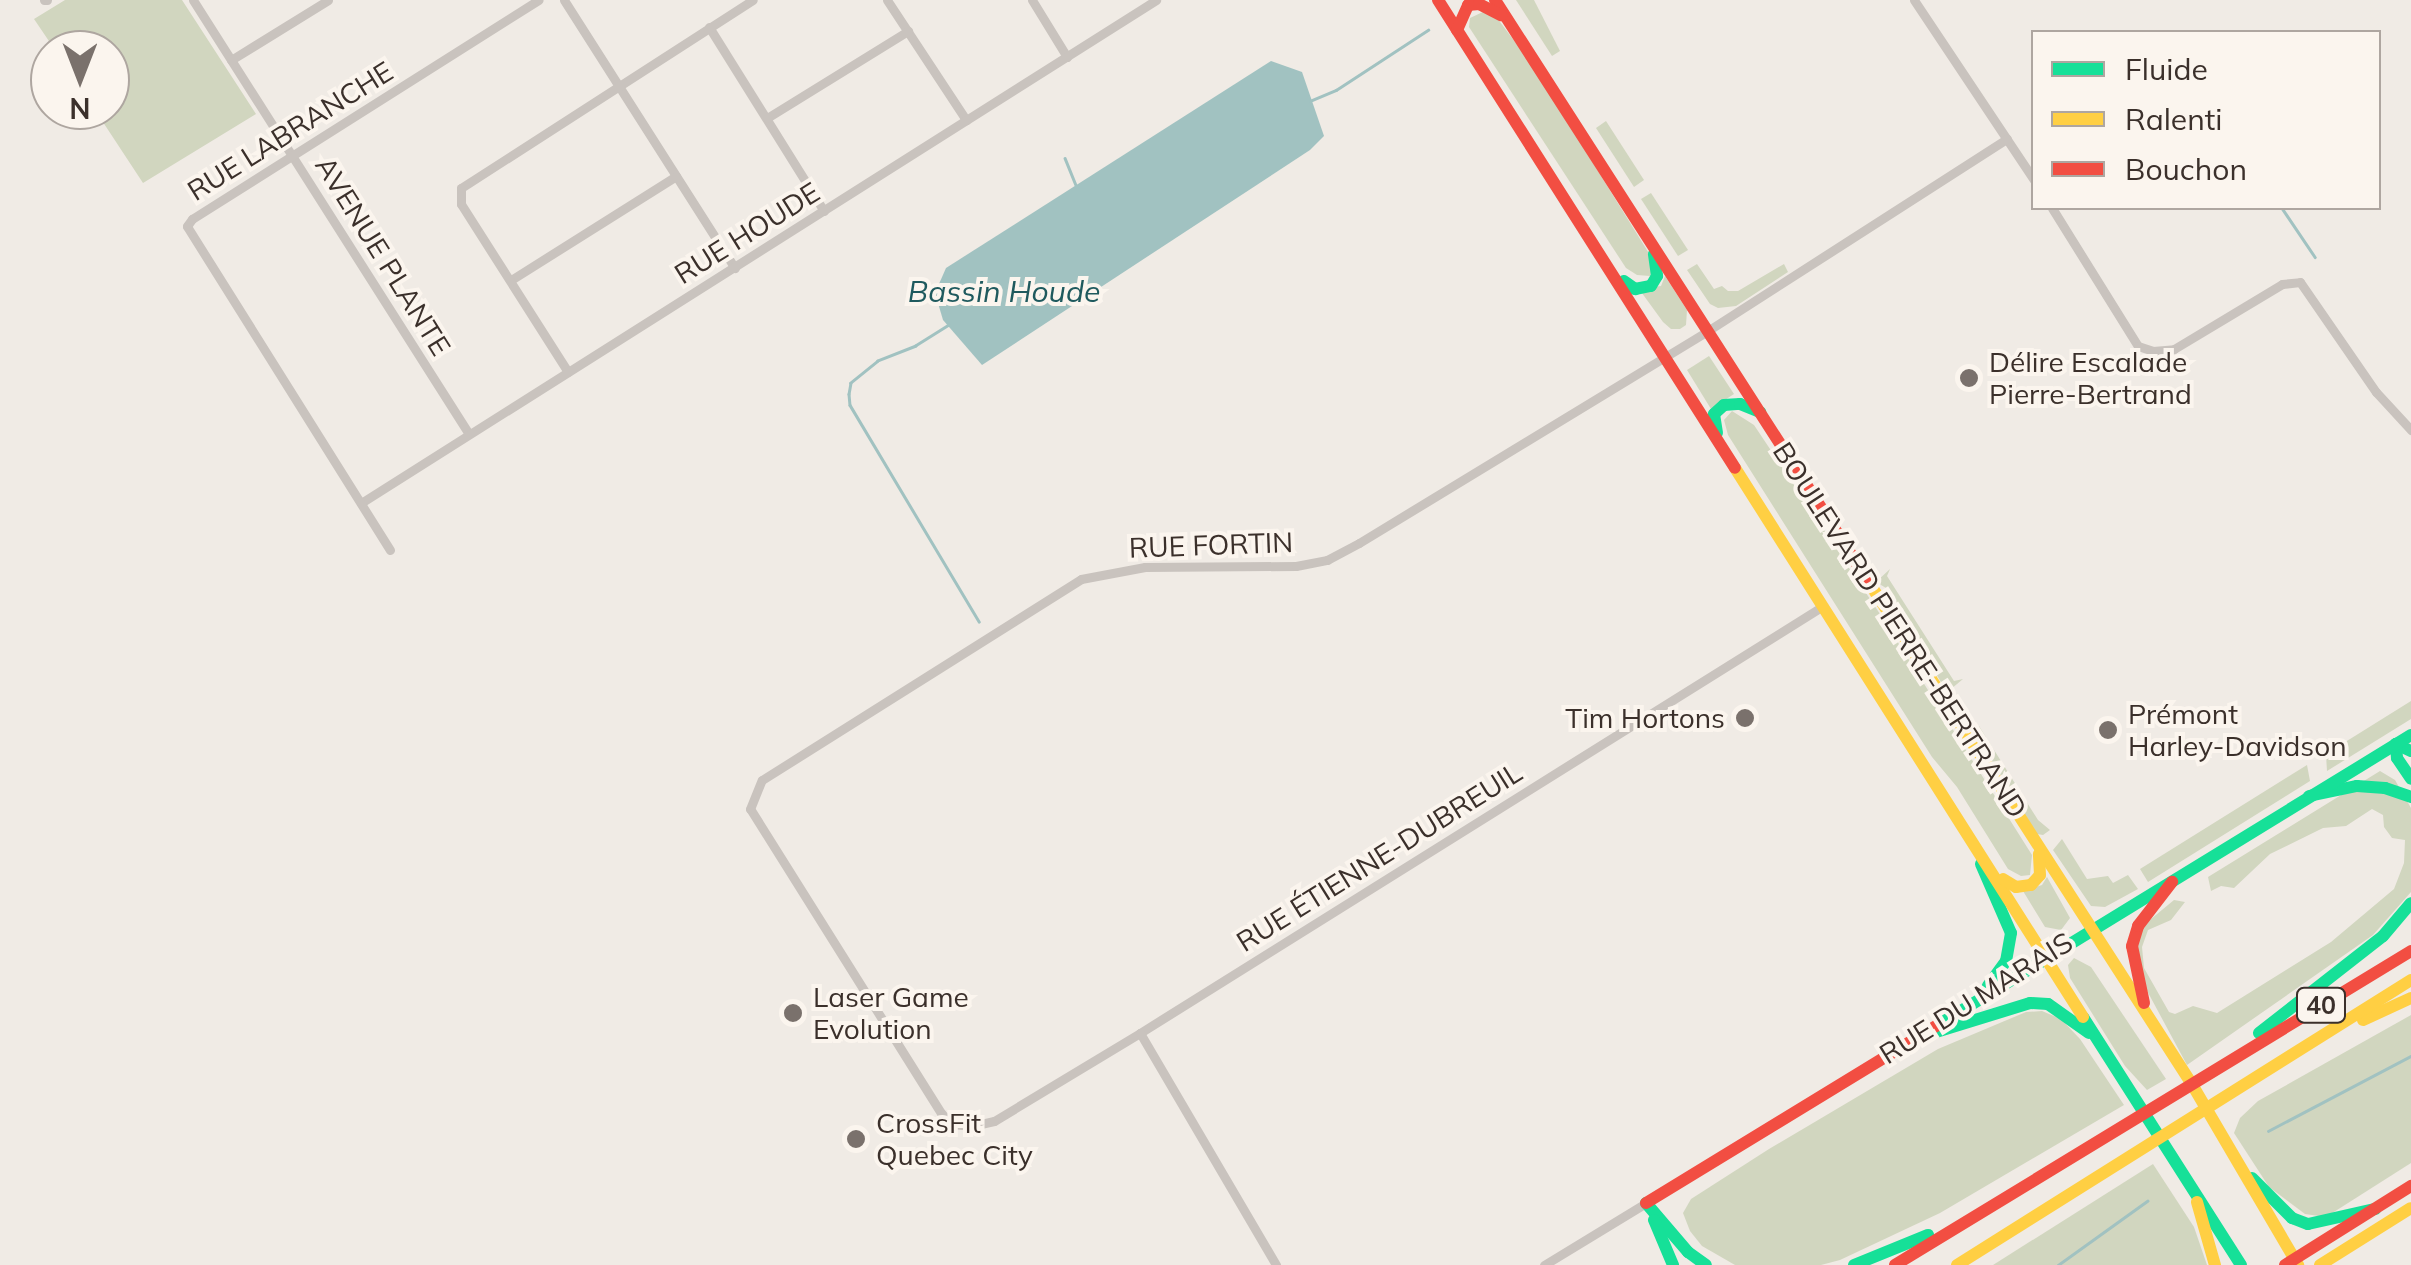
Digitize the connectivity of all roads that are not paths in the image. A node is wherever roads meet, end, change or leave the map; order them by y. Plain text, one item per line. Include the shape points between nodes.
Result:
1 (193, 0) edge
2 (328, 0) edge
3 (539, 0) edge
4 (564, 0) edge
5 (754, 0) edge
6 (887, 0) edge
7 (1032, 0) edge
8 (1156, 0) edge
9 (1438, 0) edge
10 (1495, 0) edge
11 (1914, 0) edge
12 (1508, 19) junction
13 (710, 27) junction
14 (1458, 30) junction
15 (908, 31) junction
16 (1067, 56) junction
17 (231, 60) junction
18 (619, 84) junction
19 (767, 118) junction
20 (966, 120) junction
21 (2007, 139) junction
22 (293, 156) junction
23 (2031, 175) edge
24 (676, 176) junction
25 (2053, 210) edge
26 (824, 211) junction
27 (1652, 246) junction
28 (735, 268) junction
29 (1614, 273) junction
30 (511, 280) junction
31 (1709, 330) junction
32 (1666, 356) junction
33 (568, 372) junction
34 (1762, 414) junction
35 (2411, 430) edge
36 (469, 434) junction
37 (1718, 439) junction
38 (361, 503) junction
39 (390, 550) dead end
40 (1823, 606) junction
41 (2411, 735) edge
42 (2396, 744) junction
43 (2411, 751) edge
44 (2411, 779) edge
45 (2309, 796) junction
46 (2411, 796) edge
47 (1959, 817) junction
48 (2037, 844) junction
49 (2179, 874) junction
50 (1996, 875) junction
51 (2411, 903) edge
52 (2090, 927) junction
53 (2411, 951) edge
54 (2046, 954) junction
55 (2411, 980) edge
56 (1981, 995) junction
57 (2411, 998) edge
58 (2147, 1015) junction
59 (1140, 1033) junction
60 (2319, 1040) junction
61 (1907, 1041) junction
62 (2105, 1048) junction
63 (2226, 1062) junction
64 (951, 1124) joint
65 (2239, 1164) junction
66 (2411, 1186) edge
67 (2194, 1190) junction
68 (1646, 1203) junction
69 (2411, 1208) edge
70 (2375, 1209) junction
71 (1965, 1220) junction
72 (2022, 1225) junction
73 (2352, 1244) junction
74 (2293, 1263) edge
75 (1276, 1265) edge
76 (1544, 1265) edge
77 (1673, 1265) edge
78 (1706, 1265) edge
79 (1854, 1265) edge
80 (1895, 1265) edge
81 (1957, 1265) edge
82 (1971, 1265) edge
83 (2215, 1265) edge
84 (2241, 1265) edge
85 (2320, 1265) edge
86 (2342, 1265) edge

1 - 17 street, AVENUE PLANTE
2 - 17 street
3 - 22 street, RUE LABRANCHE
4 - 18 street
5 - 13 street
6 - 15 street
7 - 16 street
8 - 16 street, RUE HOUDE
9 - 14 main road, BOULEVARD PIERRE-BERTRAND
10 - 12 main road, BOULEVARD PIERRE-BERTRAND
11 - 21 street
12 - 14 main road via 1473,4 1461,13
12 - 27 main road, BOULEVARD PIERRE-BERTRAND
13 - 18 street
13 - 19 street
14 - 29 main road, BOULEVARD PIERRE-BERTRAND
15 - 19 street
15 - 20 street
16 - 20 street, RUE HOUDE
17 - 22 street, AVENUE PLANTE
18 - 24 street
18 - 30 street via 460,188 462,204
19 - 26 street
20 - 26 street, RUE HOUDE
21 - 23 street
21 - 31 street, RUE FORTIN
22 - 36 street, AVENUE PLANTE
22 - 38 street, RUE LABRANCHE via 187,226
24 - 28 street
24 - 30 street
25 - 35 street via 2138,346 2174,349 2282,284 2300,282 2376,392
26 - 28 street, RUE HOUDE
27 - 29 main road via 1657,276 1650,287 1635,289
27 - 31 main road, BOULEVARD PIERRE-BERTRAND
28 - 33 street, RUE HOUDE
29 - 32 main road, BOULEVARD PIERRE-BERTRAND
30 - 33 street
31 - 32 street, RUE FORTIN
31 - 34 main road, BOULEVARD PIERRE-BERTRAND
32 - 37 main road, BOULEVARD PIERRE-BERTRAND
32 - 64 street, RUE FORTIN via 1327,560 1145,567 1081,578 762,780 750,809 876,1016
33 - 36 street, RUE HOUDE
34 - 37 main road via 1723,406 1714,414
34 - 48 main road, BOULEVARD PIERRE-BERTRAND
36 - 38 street, RUE HOUDE
37 - 40 main road, BOULEVARD PIERRE-BERTRAND
38 - 39 street, RUE LABRANCHE
40 - 47 main road, BOULEVARD PIERRE-BERTRAND
40 - 59 street, RUE ÉTIENNE-DUBREUIL
41 - 42 main road, RUE DU MARAIS
42 - 43 main road
42 - 44 main road
42 - 45 main road, RUE DU MARAIS
45 - 46 main road via 2357,786
45 - 49 main road, RUE DU MARAIS
47 - 50 main road, BOULEVARD PIERRE-BERTRAND
47 - 56 main road via 2011,933 2006,961
48 - 50 main road via 2040,872 2034,882 2016,887
48 - 52 main road, BOULEVARD PIERRE-BERTRAND
49 - 52 main road, RUE DU MARAIS
49 - 58 main road via 2138,926 2132,946
50 - 54 main road, BOULEVARD PIERRE-BERTRAND
51 - 63 main road via 2383,936
52 - 54 main road, RUE DU MARAIS
52 - 58 main road, BOULEVARD PIERRE-BERTRAND
53 - 63 main road, 40
54 - 56 main road, RUE DU MARAIS
54 - 62 main road, BOULEVARD PIERRE-BERTRAND
55 - 60 main road, 40
56 - 61 main road, RUE DU MARAIS
57 - 60 main road
58 - 65 main road, BOULEVARD PIERRE-BERTRAND
59 - 64 street, RUE ÉTIENNE-DUBREUIL via 994,1120
59 - 75 street
60 - 72 main road, 40
61 - 62 main road via 2030,1003 2048,1004 2075,1020
61 - 68 main road, RUE DU MARAIS
62 - 67 main road, BOULEVARD PIERRE-BERTRAND
63 - 71 main road, 40
65 - 70 main road via 2292,1218 2308,1224
65 - 74 main road, BOULEVARD PIERRE-BERTRAND
66 - 70 main road
67 - 83 main road
67 - 84 main road, BOULEVARD PIERRE-BERTRAND
68 - 76 street, RUE DU MARAIS
68 - 77 main road
68 - 78 main road
69 - 73 main road
70 - 74 main road
71 - 79 main road
71 - 80 main road, 40
72 - 81 main road, 40
72 - 82 main road
73 - 85 main road
73 - 86 main road

